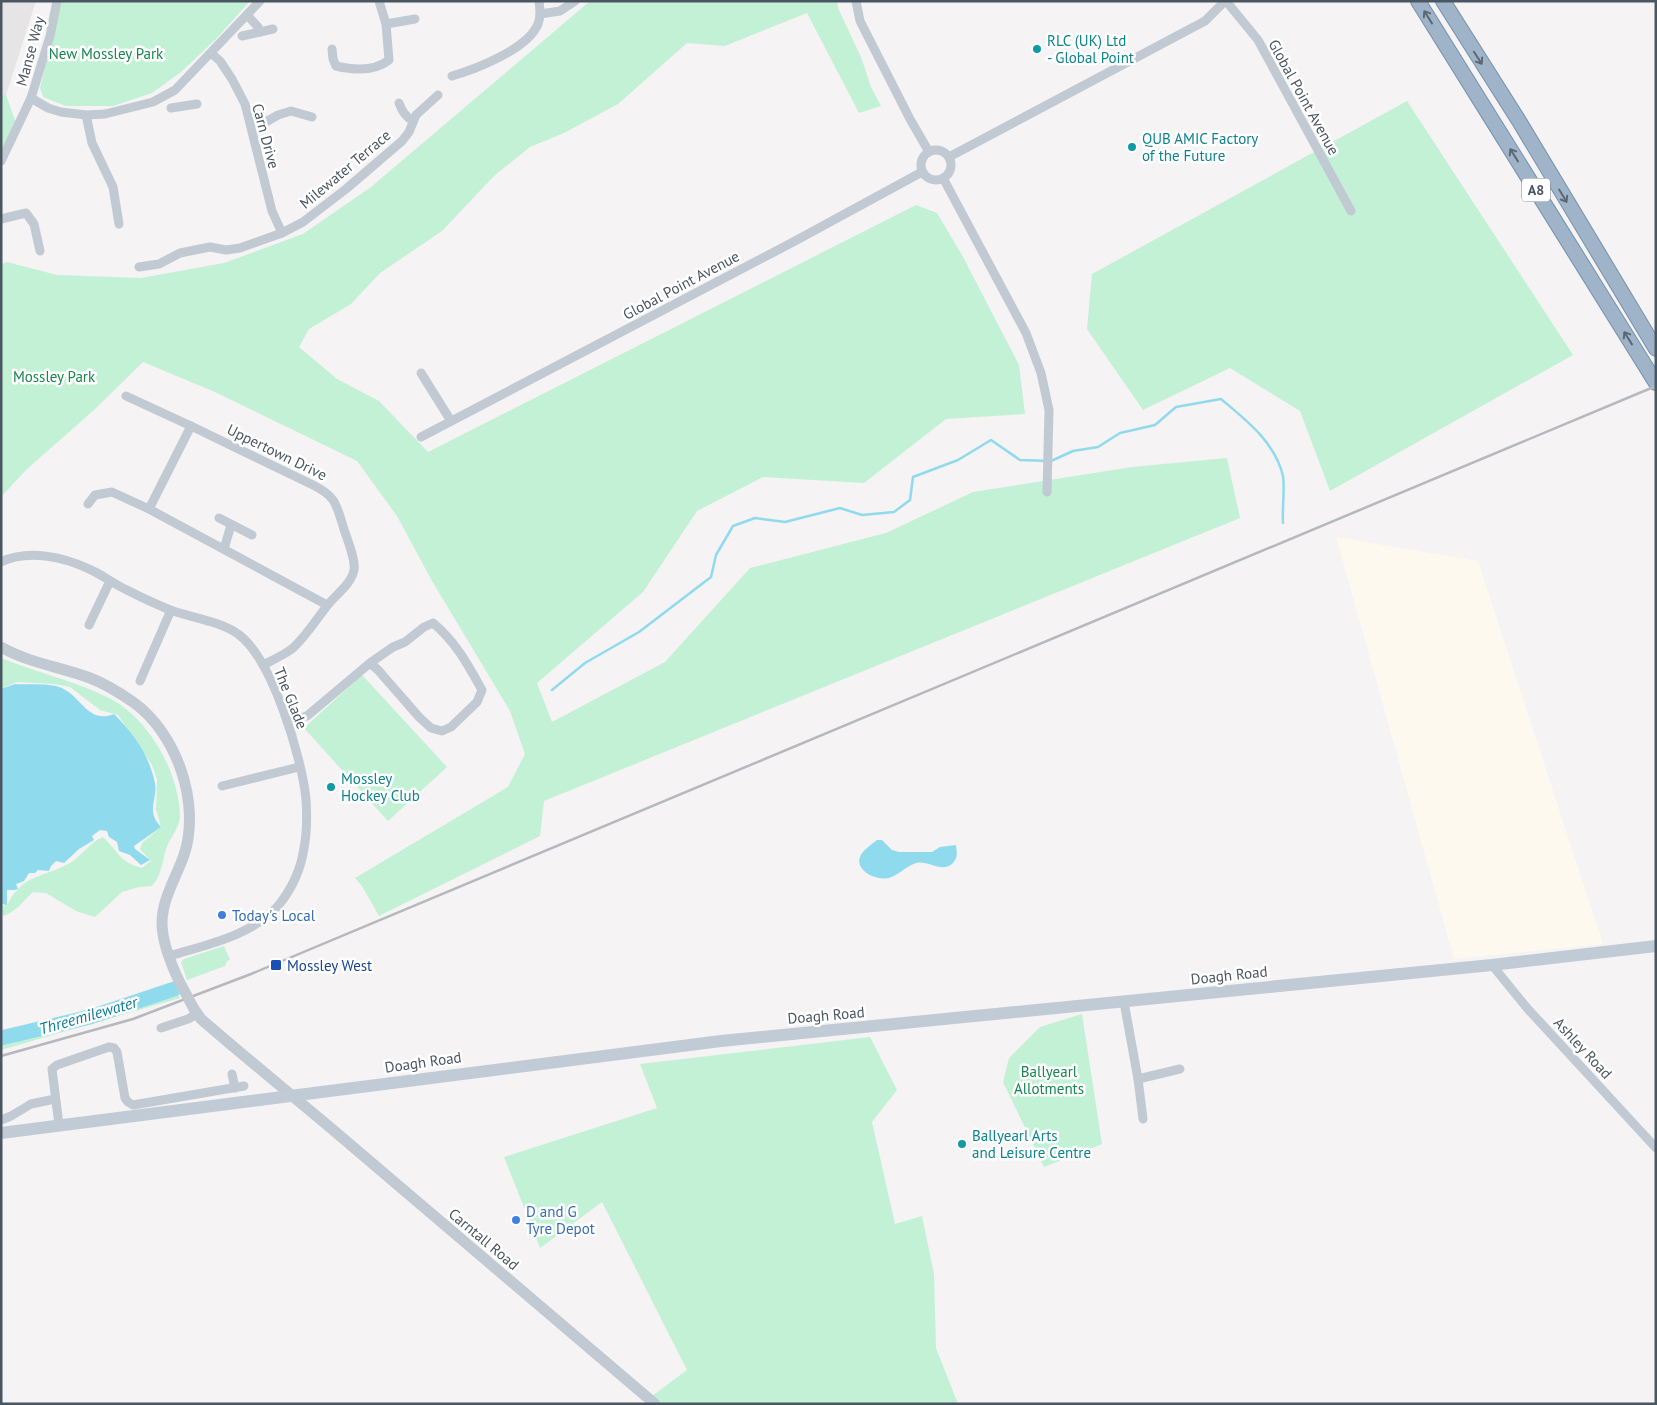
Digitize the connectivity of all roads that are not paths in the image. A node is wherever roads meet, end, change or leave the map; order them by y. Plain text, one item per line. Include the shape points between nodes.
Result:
1 (57, 1) edge
2 (260, 1) edge
3 (380, 1) edge
4 (539, 1) edge
5 (574, 1) edge
6 (856, 1) edge
7 (1225, 1) edge
8 (1418, 1) edge
9 (1443, 1) edge
10 (540, 14) junction
11 (247, 15) junction
12 (415, 19) dead end
13 (386, 24) junction
14 (273, 29) dead end
15 (260, 32) junction
16 (242, 36) dead end
17 (332, 48) dead end
18 (211, 53) junction
19 (452, 76) dead end
20 (175, 90) junction
21 (438, 95) dead end
22 (32, 98) junction
23 (399, 103) dead end
24 (196, 104) dead end
25 (181, 106) junction
26 (171, 108) dead end
27 (86, 115) junction
28 (312, 117) dead end
29 (413, 121) junction
30 (251, 124) junction
31 (929, 152) junction
32 (949, 157) junction
33 (1, 161) edge
34 (922, 172) junction
35 (943, 178) junction
36 (1351, 211) dead end
37 (1, 219) edge
38 (118, 224) dead end
39 (282, 233) junction
40 (40, 251) dead end
41 (139, 267) dead end
42 (1656, 349) edge
43 (421, 373) dead end
44 (1655, 381) edge
45 (126, 396) dead end
46 (451, 421) junction
47 (191, 426) junction
48 (421, 437) dead end
49 (1047, 492) dead end
50 (88, 504) dead end
51 (149, 509) junction
52 (219, 518) dead end
53 (232, 525) junction
54 (252, 535) dead end
55 (224, 549) junction
56 (1, 562) edge
57 (110, 581) junction
58 (327, 605) junction
59 (171, 610) junction
60 (90, 625) dead end
61 (1, 646) edge
62 (370, 663) junction
63 (263, 665) junction
64 (140, 681) dead end
65 (287, 721) junction
66 (300, 767) junction
67 (222, 786) dead end
68 (1656, 946) edge
69 (169, 956) junction
70 (1492, 965) junction
71 (1124, 1002) junction
72 (195, 1012) junction
73 (161, 1028) dead end
74 (1180, 1069) dead end
75 (232, 1074) dead end
76 (1138, 1080) junction
77 (294, 1096) junction
78 (55, 1099) junction
79 (1143, 1119) dead end
80 (1, 1120) edge
81 (59, 1126) junction
82 (1, 1134) edge
83 (1656, 1148) edge
84 (655, 1404) edge

1 - 22 street, Manse Way
2 - 11 street
3 - 13 street
4 - 10 street
5 - 10 street via 560,11
6 - 31 street via 860,21
7 - 32 street, Global Point Avenue via 1205,21
7 - 36 street, Global Point Avenue via 1258,40
44 -> 8 highway, A8
9 -> 42 highway, A8
10 - 19 street via 537,27 523,42 472,71
11 - 15 street
11 - 18 street
12 - 13 street
13 - 17 street via 388,60 373,68 332,68
14 - 15 street
15 - 16 street
18 - 20 street
18 - 30 street, Carn Drive via 232,79
20 - 25 street
20 - 27 street via 153,102 132,108
21 - 29 street, Milewater Terrace
22 - 27 street via 48,108
22 - 33 street, Manse Way
23 - 29 street
24 - 25 street
25 - 26 street
27 - 38 street via 92,143 113,187
28 - 30 street via 292,111 264,123
29 - 39 street, Milewater Terrace via 402,141 346,189 304,222
30 - 39 street, Carn Drive via 272,212
31 - 32 street via 940,150
31 - 34 street via 922,158
32 - 35 street via 950,171
34 - 35 street via 931,179
34 - 46 street, Global Point Avenue
35 - 49 street via 1026,333 1041,373 1049,410
37 - 40 street via 26,213 34,224
39 - 41 street, Milewater Terrace via 240,248 210,247 180,253 159,264
43 - 46 street
45 - 47 street, Uppertown Drive
46 - 48 street, Global Point Avenue
47 - 51 street
47 - 58 street, Uppertown Drive via 332,497 354,571
50 - 51 street via 95,495 112,492
51 - 55 street
52 - 53 street
53 - 54 street
53 - 55 street
55 - 58 street
56 - 57 street, The Glade via 24,556 55,557 89,569
57 - 59 street, The Glade
57 - 60 street
58 - 63 street, Uppertown Drive via 292,649
59 - 63 street, The Glade via 238,634
59 - 64 street
61 - 69 street, Carntall Road via 22,657 75,672 108,686 148,714 168,742 182,776 189,808 188,838 163,913 163,934
62 - 62 street via 433,623 448,636 482,690 477,702 451,727 442,731 431,728 419,717
62 - 65 street via 307,716
63 - 65 street, The Glade
65 - 66 street, The Glade
66 - 67 street
66 - 69 street, The Glade via 306,800 304,849 287,894 252,926
68 - 70 main road, Doagh Road
69 - 72 street, Carntall Road, bridge
70 - 71 main road, Doagh Road
70 - 83 street, Ashley Road via 1527,1008
71 - 76 street
71 - 77 main road, Doagh Road via 720,1041
72 - 73 street via 188,1019
72 - 77 street, Carntall Road
74 - 76 street
75 - 78 street via 240,1087 133,1104 125,1098 117,1052 109,1047 57,1065 52,1070
76 - 79 street
77 - 81 main road, Doagh Road
77 - 84 street, Carntall Road
78 - 80 street via 31,1104
78 - 81 street
81 - 82 main road, Doagh Road

